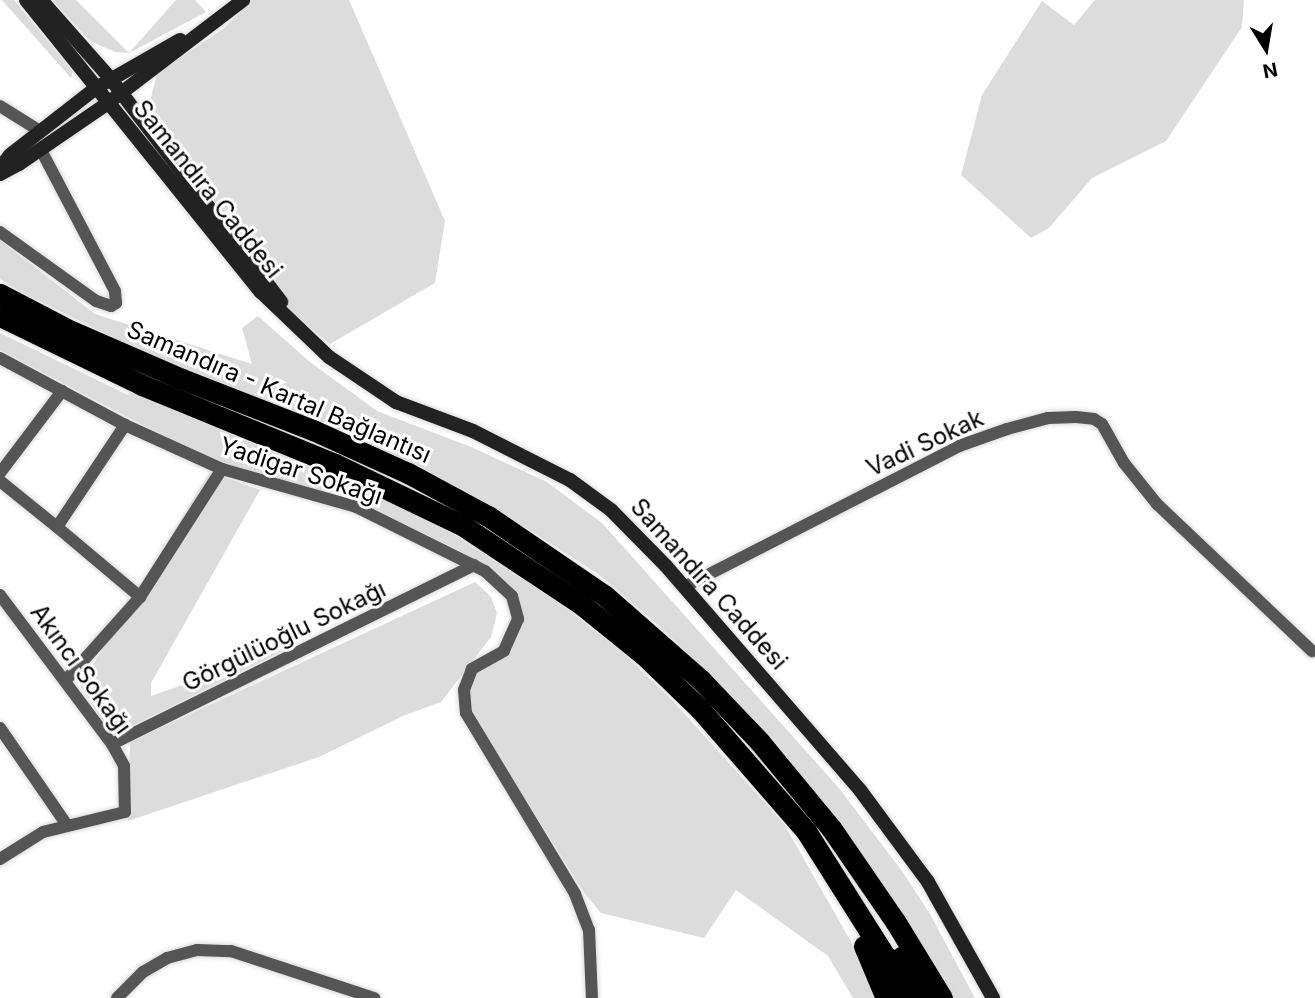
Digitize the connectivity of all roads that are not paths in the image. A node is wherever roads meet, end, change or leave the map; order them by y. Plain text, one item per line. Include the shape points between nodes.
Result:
1 (26, 0) edge
2 (41, 0) edge
3 (243, 0) edge
4 (221, 18) junction
5 (110, 78) junction
6 (96, 88) junction
7 (121, 93) junction
8 (108, 103) junction
9 (0, 106) edge
10 (40, 131) junction
11 (41, 150) junction
12 (0, 168) edge
13 (0, 174) edge
14 (0, 232) edge
15 (0, 294) edge
16 (289, 315) junction
17 (0, 316) edge
18 (0, 358) edge
19 (62, 391) junction
20 (125, 425) junction
21 (222, 469) junction
22 (0, 473) edge
23 (0, 481) edge
24 (57, 527) junction
25 (474, 565) junction
26 (684, 587) junction
27 (0, 595) edge
28 (141, 597) junction
29 (1312, 651) dead end
30 (65, 681) junction
31 (0, 728) edge
32 (112, 744) junction
33 (776, 796) junction
34 (807, 802) junction
35 (67, 825) junction
36 (1, 856) edge
37 (117, 998) edge
38 (374, 998) edge
39 (592, 998) edge
40 (886, 998) edge
41 (905, 998) edge
42 (922, 998) edge
43 (942, 998) edge
44 (993, 998) edge

1 - 6 main road, Samandıra Caddesi
2 - 5 main road, Samandıra Caddesi
3 - 4 main road
4 - 5 main road
4 - 7 main road
5 - 6 main road
5 - 7 main road, Samandıra Caddesi
6 - 8 main road, Samandıra Caddesi
6 - 10 main road
7 - 8 main road
7 - 16 main road, Samandıra Caddesi
8 - 11 main road
8 - 16 main road, Samandıra Caddesi via 261,292
9 - 10 street
10 - 12 main road
11 - 13 main road
11 - 14 street via 115,291 116,303 96,301
15 - 34 highway, Samandıra - Kartal Bağlantısı via 71,331 384,462 488,516 638,623 759,741
16 - 26 main road, Samandıra Caddesi via 329,357 396,402 473,431 570,480 611,510
17 - 33 highway, Samandıra - Kartal Bağlantısı via 142,386 335,464 461,525 581,604 644,655 700,709
18 - 19 street, Yadigar Sokağı
19 - 20 street, Yadigar Sokağı
19 - 22 street
20 - 21 street, Yadigar Sokağı
20 - 24 street
21 - 25 street, Yadigar Sokağı via 356,507
21 - 28 street
23 - 24 street
24 - 28 street
25 - 32 street, Görgülüoğlu Sokağı
25 - 39 street, Yadigar Sokağı via 512,596 518,619 504,651 472,669 464,690 466,713 575,894 589,930
26 - 29 street, Vadi Sokak via 959,446 1027,423 1076,417 1102,424 1151,497
26 - 44 main road, Samandıra Caddesi via 860,790 928,882
27 - 30 street, Akıncı Sokağı
28 - 30 street
30 - 32 street, Akıncı Sokağı
31 - 35 street
32 - 35 street, Akıncı Sokağı via 124,766 125,812
33 - 40 highway via 844,907
33 - 41 highway via 833,872
34 - 42 highway via 884,925
34 - 43 highway via 831,828
35 - 36 street via 28,839
37 - 38 street via 143,972 167,958 197,950 231,951

